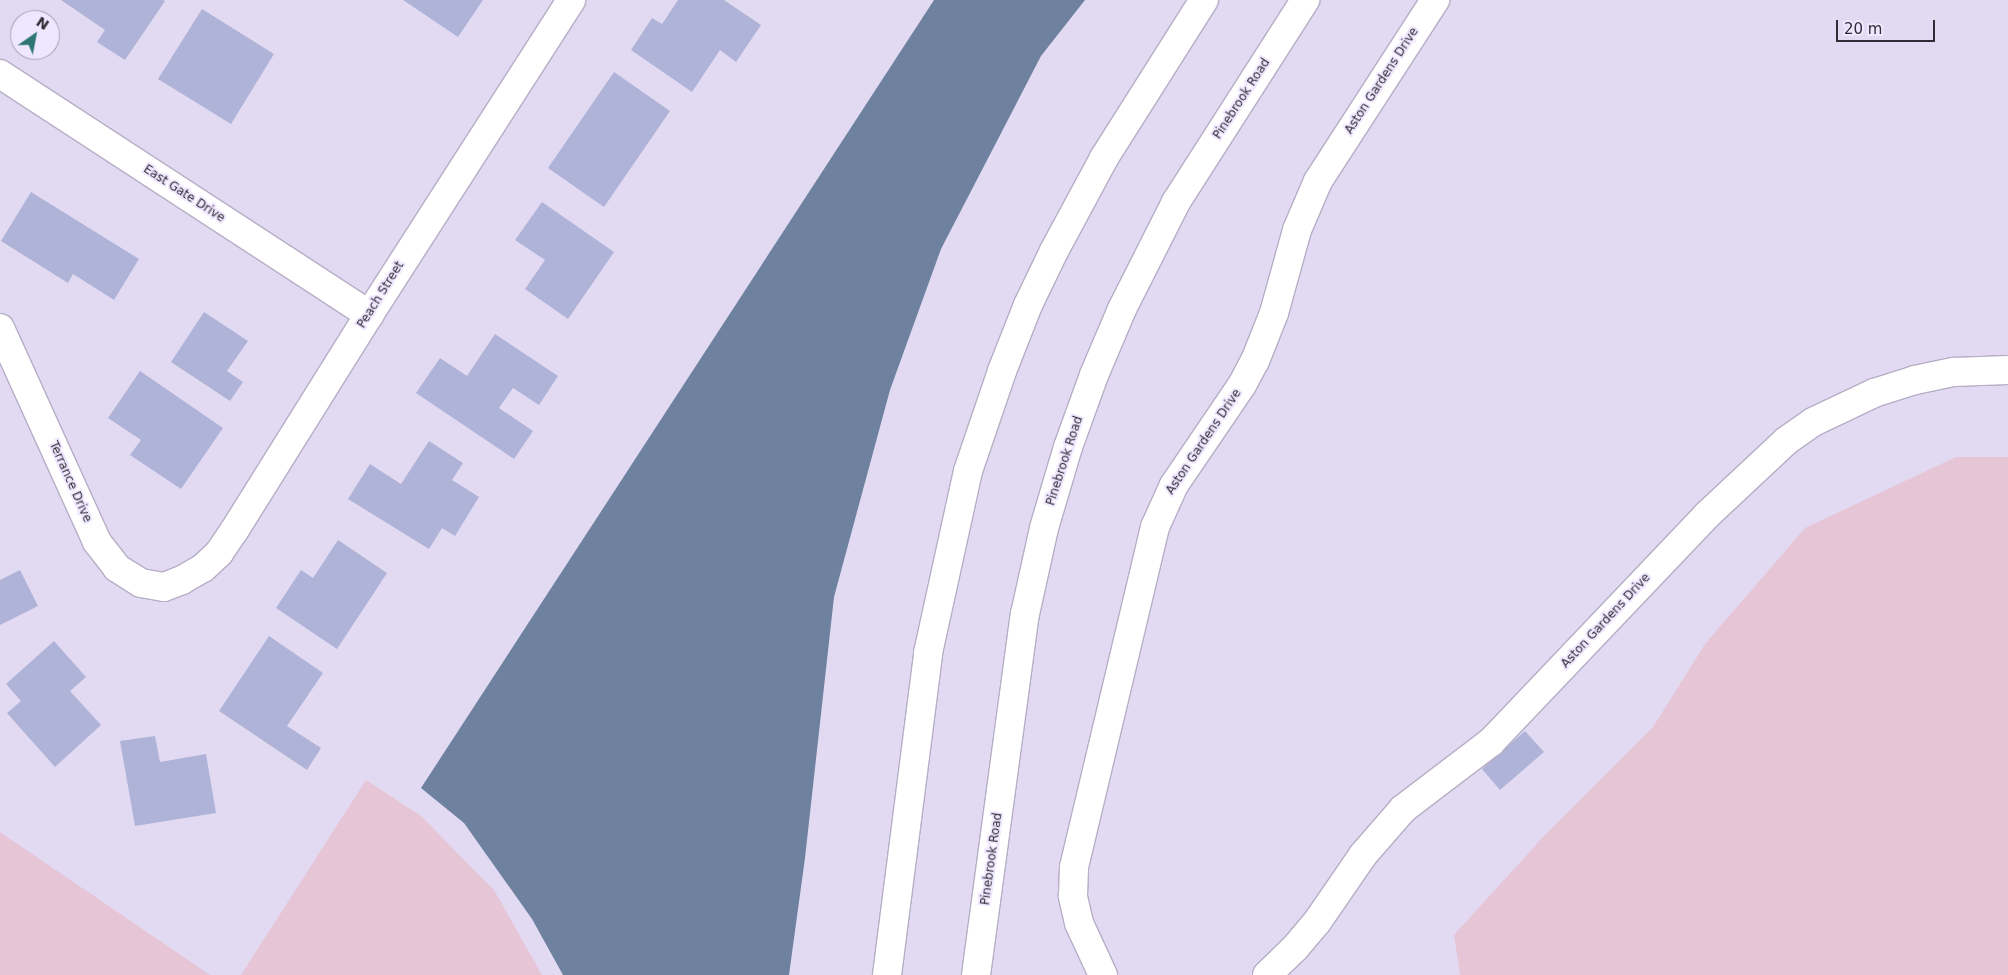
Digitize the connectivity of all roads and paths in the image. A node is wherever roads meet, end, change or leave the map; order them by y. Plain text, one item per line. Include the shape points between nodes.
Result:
1 (571, 0) edge
2 (1204, 0) edge
3 (1305, 0) edge
4 (1435, 0) edge
5 (0, 74) edge
6 (368, 315) junction
7 (0, 328) edge
8 (2008, 370) edge
9 (182, 580) joint
10 (887, 975) edge
11 (976, 975) edge
12 (1102, 975) edge
13 (1267, 975) edge

1 - 6 street, Peach Street
2 - 10 street via 1104,158 1058,243 1028,305 968,470 928,653
3 - 11 street, Pinebrook Road via 1172,210 1122,309 1068,447 1044,528 1025,614
4 - 12 street, Aston Gardens Drive via 1318,180 1297,230 1274,314 1255,362 1174,486 1155,527 1074,867 1073,896 1079,923
5 - 6 street, East Gate Drive
6 - 9 street, Peach Street via 219,553 203,568
7 - 9 street, Terrance Drive via 97,542 117,568 141,583 164,587
8 - 13 street, Aston Gardens Drive via 1954,372 1874,393 1813,422 1786,441 1707,515 1492,742 1403,808 1363,855 1317,922

